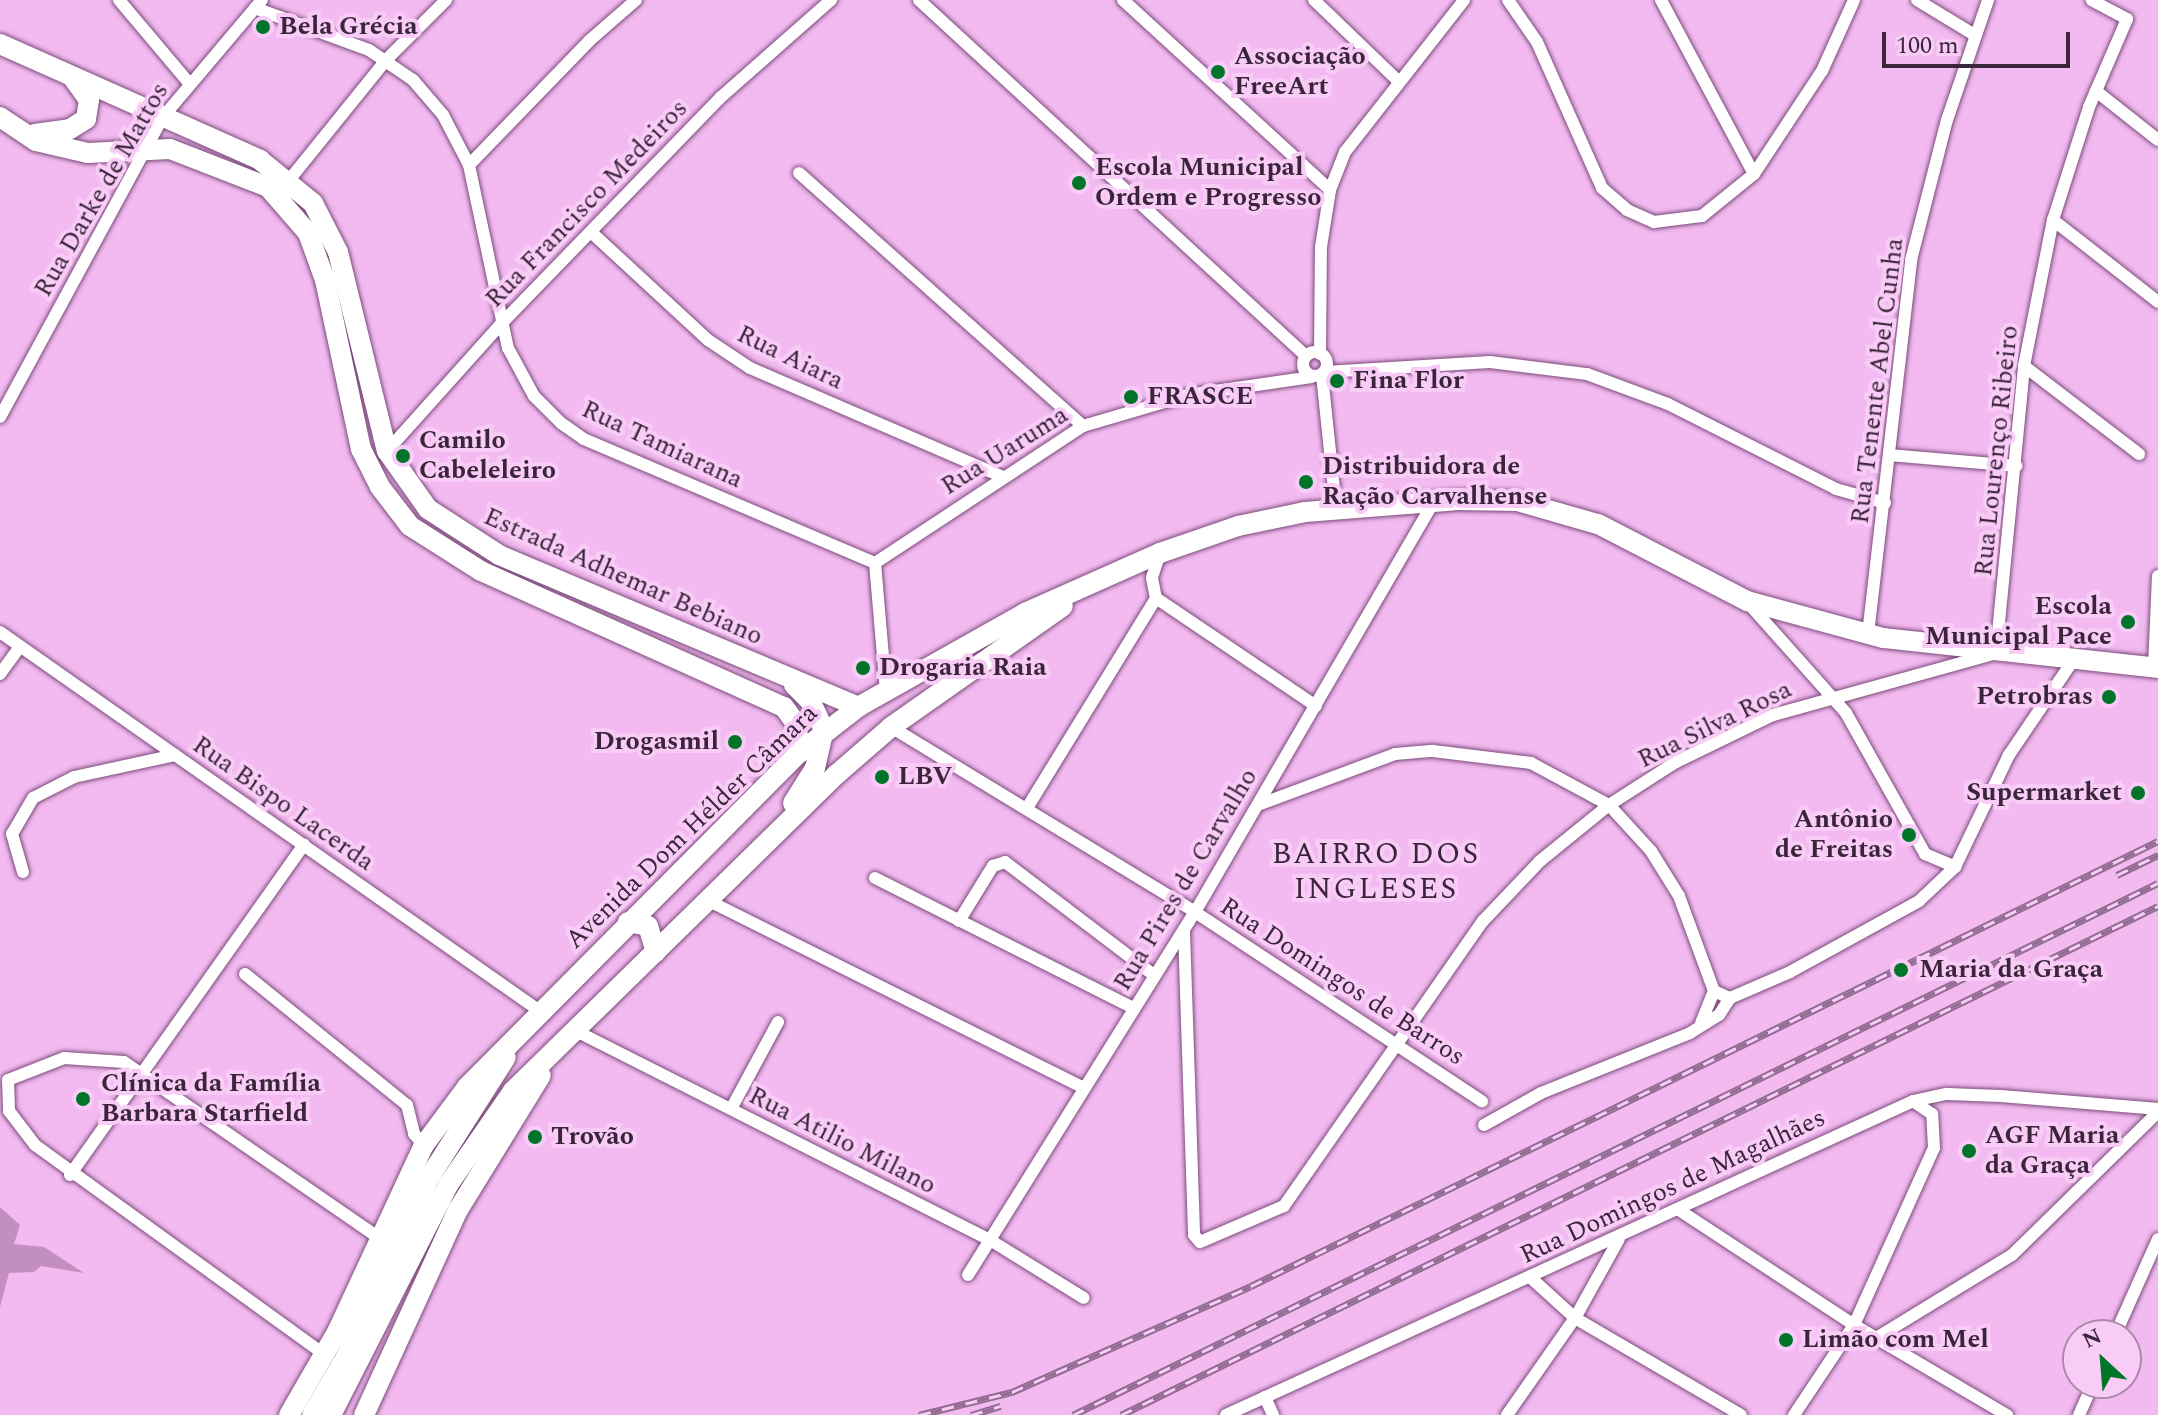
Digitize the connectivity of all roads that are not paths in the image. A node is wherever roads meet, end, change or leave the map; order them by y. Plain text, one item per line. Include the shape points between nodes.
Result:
1 (119, 0) edge
2 (446, 0) edge
3 (636, 0) edge
4 (831, 0) edge
5 (919, 0) edge
6 (1123, 0) edge
7 (1314, 0) edge
8 (1464, 0) edge
9 (1508, 0) edge
10 (1661, 0) edge
11 (1854, 0) edge
12 (1917, 0) edge
13 (1988, 0) edge
14 (2092, 0) edge
15 (258, 4) edge
16 (1973, 34) junction
17 (0, 44) edge
18 (386, 60) junction
19 (70, 74) junction
20 (1397, 80) junction
21 (189, 83) junction
22 (2096, 91) junction
23 (0, 117) edge
24 (163, 117) junction
25 (26, 135) junction
26 (2158, 140) edge
27 (148, 147) junction
28 (469, 165) junction
29 (799, 173) dead end
30 (1754, 174) junction
31 (290, 179) junction
32 (1330, 190) junction
33 (2053, 220) junction
34 (591, 232) junction
35 (2158, 302) edge
36 (500, 325) junction
37 (1320, 354) junction
38 (1306, 356) junction
39 (2024, 366) junction
40 (1320, 374) junction
41 (0, 417) edge
42 (1083, 426) junction
43 (387, 451) junction
44 (2139, 454) dead end
45 (1889, 455) junction
46 (2017, 466) junction
47 (1001, 476) junction
48 (1434, 501) junction
49 (1885, 503) junction
50 (1336, 508) junction
51 (1160, 553) junction
52 (875, 563) junction
53 (1134, 565) junction
54 (1152, 578) junction
55 (2157, 579) edge
56 (1090, 586) junction
57 (1156, 598) junction
58 (1747, 601) junction
59 (0, 632) edge
60 (1868, 634) junction
61 (20, 646) junction
62 (1996, 653) junction
63 (2072, 662) junction
64 (2156, 668) edge
65 (0, 674) edge
66 (788, 679) junction
67 (886, 691) junction
68 (1832, 696) junction
69 (1316, 706) junction
70 (858, 707) junction
71 (891, 727) junction
72 (824, 730) junction
73 (799, 753) junction
74 (175, 755) junction
75 (1258, 805) junction
76 (1609, 805) junction
77 (1027, 808) junction
78 (304, 845) junction
79 (1955, 867) junction
80 (738, 868) junction
81 (23, 872) dead end
82 (875, 878) dead end
83 (707, 900) junction
84 (1195, 912) junction
85 (959, 921) junction
86 (628, 922) junction
87 (1184, 931) junction
88 (656, 952) junction
89 (245, 974) dead end
90 (1155, 976) junction
91 (1714, 991) junction
92 (1730, 998) junction
93 (1134, 1008) junction
94 (541, 1012) junction
95 (778, 1022) dead end
96 (576, 1031) junction
97 (1690, 1033) junction
98 (517, 1039) junction
99 (1393, 1044) junction
100 (556, 1052) junction
101 (145, 1073) junction
102 (4, 1078) edge
103 (1084, 1088) junction
104 (1482, 1101) dead end
105 (1913, 1101) junction
106 (731, 1109) junction
107 (2158, 1110) edge
108 (1484, 1125) dead end
109 (424, 1145) junction
110 (70, 1175) junction
111 (439, 1182) junction
112 (1679, 1210) junction
113 (379, 1238) junction
114 (1619, 1239) junction
115 (2158, 1239) edge
116 (990, 1240) junction
117 (968, 1275) dead end
118 (1530, 1277) junction
119 (1084, 1298) dead end
120 (1575, 1318) junction
121 (2122, 1319) edge
122 (1854, 1325) junction
123 (1876, 1338) junction
124 (325, 1355) junction
125 (1265, 1397) junction
126 (289, 1415) edge
127 (312, 1415) edge
128 (331, 1415) edge
129 (364, 1415) edge
130 (1226, 1415) edge
131 (1273, 1415) edge
132 (1507, 1415) edge
133 (1741, 1415) edge
134 (1794, 1415) edge
135 (2007, 1415) edge

1 - 21 street
2 - 18 street
3 - 28 street
4 - 34 street, Rua Francisco Medeiros via 721,97
5 - 38 street
6 - 32 street
7 - 20 street
8 - 20 street
9 - 30 street via 1565,100 1596,178 1627,210 1654,222 1702,216
10 - 30 street
11 - 30 street via 1822,71
12 - 16 street
13 - 16 street, Rua Tenente Abel Cunha
14 - 22 street, Rua Lourenço Ribeiro via 2127,19
15 - 18 street, Rua Tamiarana
15 - 21 street, Rua Darke de Mattos
16 - 45 street, Rua Tenente Abel Cunha via 1911,260
17 - 19 main road, Estrada Adhemar Bebiano
18 - 28 street, Rua Tamiarana via 413,80 443,115
18 - 31 street
19 - 24 main road, Estrada Adhemar Bebiano
19 - 25 main road via 89,100 86,119 56,133
20 - 32 street via 1355,135
21 - 24 street, Rua Darke de Mattos
22 - 26 street
22 - 33 street, Rua Lourenço Ribeiro
23 - 25 main road, Estrada Adhemar Bebiano
24 - 27 street, Rua Darke de Mattos
24 - 31 main road, Estrada Adhemar Bebiano
25 - 27 main road, Estrada Adhemar Bebiano via 88,153
27 - 41 street, Rua Darke de Mattos
27 - 73 main road, Estrada Adhemar Bebiano via 192,155 268,187 297,216 325,280 361,449 380,487 410,526 481,571 784,707 797,725
28 - 36 street, Rua Tamiarana
29 - 42 street
31 - 43 main road, Estrada Adhemar Bebiano via 318,210 338,252
32 - 37 street via 1321,247
33 - 35 street
33 - 39 street, Rua Lourenço Ribeiro
34 - 36 street, Rua Francisco Medeiros
34 - 47 street, Rua Aiara via 708,340 750,368
36 - 43 street, Rua Francisco Medeiros
36 - 52 street, Rua Tamiarana via 534,396 584,439
37 - 38 street
37 - 40 street via 1327,363
38 - 40 street via 1303,368
39 - 44 street
39 - 46 street, Rua Lourenço Ribeiro
40 - 42 street, Rua Uaruma via 1188,395
40 - 49 street, Rua Uaruma via 1490,362 1587,374 1668,404 1836,489
40 - 50 street
42 - 47 street, Rua Uaruma
43 - 66 main road, Estrada Adhemar Bebiano via 428,509 481,545
45 - 46 street
45 - 49 street, Rua Tenente Abel Cunha
46 - 62 street, Rua Lourenço Ribeiro
47 - 52 street, Rua Uaruma
48 - 50 main road, Avenida Dom Hélder Câmara
48 - 58 main road, Avenida Dom Hélder Câmara via 1517,501 1573,515
48 - 69 street, Rua Pires de Carvalho
49 - 60 street, Rua Tenente Abel Cunha
50 - 51 main road, Avenida Dom Hélder Câmara via 1238,526
51 - 53 main road, Avenida Dom Hélder Câmara
51 - 54 street
52 - 67 street
53 - 54 street
53 - 56 main road, Avenida Dom Hélder Câmara
54 - 57 street
55 - 64 street
56 - 67 main road, Avenida Dom Hélder Câmara via 1025,613
56 - 71 main road, Avenida Dom Hélder Câmara
57 - 69 street
57 - 77 street
58 - 60 main road, Avenida Dom Hélder Câmara
58 - 68 street
59 - 61 street, Rua Bispo Lacerda
60 - 62 main road, Avenida Dom Hélder Câmara
61 - 65 street
61 - 74 street, Rua Bispo Lacerda
62 - 63 main road, Avenida Dom Hélder Câmara
62 - 68 street, Rua Silva Rosa
63 - 64 main road, Avenida Dom Hélder Câmara
63 - 79 street via 2009,755
66 - 70 main road, Estrada Adhemar Bebiano
66 - 72 main road via 811,702
67 - 70 main road, Avenida Dom Hélder Câmara
68 - 76 street, Rua Silva Rosa via 1773,715 1676,762
68 - 79 street via 1865,740 1925,854
69 - 75 street, Rua Pires de Carvalho
70 - 72 main road, Avenida Dom Hélder Câmara
71 - 77 street, Rua Domingos de Barros
71 - 80 main road, Avenida Dom Hélder Câmara
72 - 73 main road, Avenida Dom Hélder Câmara
72 - 80 main road via 808,784
73 - 86 main road, Avenida Dom Hélder Câmara
74 - 78 street, Rua Bispo Lacerda
74 - 81 street via 74,777 33,798 12,834
75 - 76 street via 1363,763 1433,751 1531,763
75 - 84 street, Rua Pires de Carvalho
76 - 91 street via 1651,851 1679,896
76 - 99 street, Rua Silva Rosa via 1540,861 1483,921
77 - 84 street, Rua Domingos de Barros
78 - 94 street, Rua Bispo Lacerda
78 - 101 street
79 - 92 street via 1891,919
80 - 83 main road, Avenida Dom Hélder Câmara
82 - 85 street
83 - 88 main road, Avenida Dom Hélder Câmara
83 - 103 street
84 - 87 street, Rua Pires de Carvalho
84 - 99 street, Rua Domingos de Barros
85 - 90 street via 993,866 1005,862
85 - 93 street
86 - 88 main road via 648,926
86 - 94 main road, Avenida Dom Hélder Câmara
87 - 90 street, Rua Pires de Carvalho
87 - 99 street, Rua Silva Rosa via 1194,1235 1200,1242 1284,1206
88 - 96 main road, Avenida Dom Hélder Câmara
89 - 109 street via 407,1105 414,1134
90 - 93 street, Rua Pires de Carvalho
91 - 92 street
91 - 97 street via 1710,1011
92 - 97 street via 1719,1015
93 - 103 street, Rua Pires de Carvalho
94 - 98 main road, Avenida Dom Hélder Câmara
95 - 106 street
96 - 100 main road, Avenida Dom Hélder Câmara
96 - 106 street, Rua Atilio Milano
97 - 108 street via 1541,1093
98 - 109 main road, Avenida Dom Hélder Câmara via 467,1087
98 - 111 main road, Avenida Dom Hélder Câmara
99 - 104 street, Rua Domingos de Barros
100 - 111 main road, Avenida Dom Hélder Câmara via 513,1091
100 - 129 main road, Avenida Dom Hélder Câmara via 458,1210
101 - 102 street via 124,1062 87,1055 43,1062
101 - 110 street
101 - 113 street
102 - 110 street via 9,1111 18,1125
103 - 116 street, Rua Pires de Carvalho
105 - 107 street, Rua Domingos de Magalhães via 1947,1094
105 - 112 street, Rua Domingos de Magalhães
105 - 122 street via 1932,1114 1934,1148
106 - 116 street, Rua Atilio Milano
107 - 123 street via 2012,1255
109 - 113 main road, Avenida Dom Hélder Câmara
110 - 124 street
111 - 127 main road
111 - 128 main road
112 - 114 street, Rua Domingos de Magalhães
112 - 122 street
113 - 124 main road, Avenida Dom Hélder Câmara
114 - 118 street, Rua Domingos de Magalhães
114 - 120 street
115 - 121 street
116 - 117 street, Rua Pires de Carvalho
116 - 119 street, Rua Atilio Milano
118 - 120 street
118 - 125 street, Rua Domingos de Magalhães
120 - 132 street
120 - 133 street
122 - 123 street
122 - 134 street
123 - 135 street
124 - 126 main road, Avenida Dom Hélder Câmara
125 - 130 street, Rua Domingos de Magalhães
125 - 131 street

